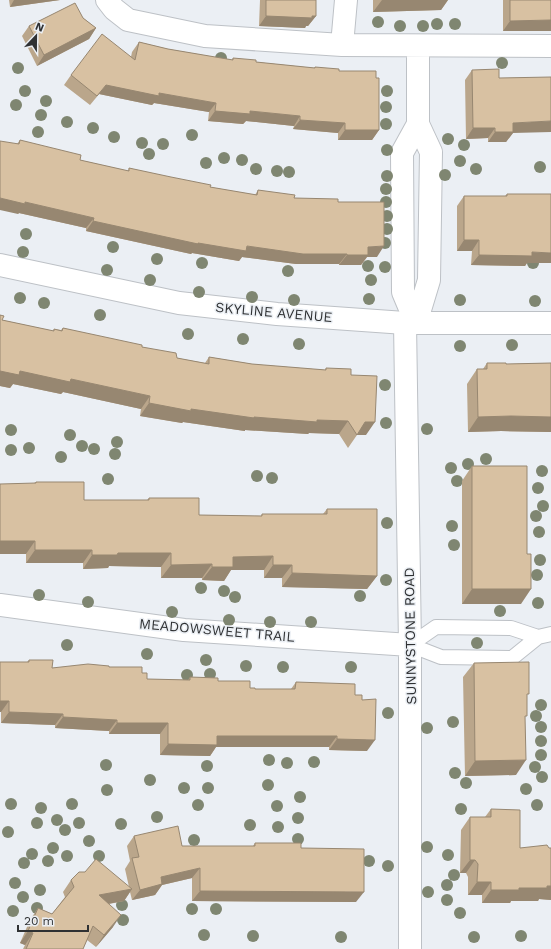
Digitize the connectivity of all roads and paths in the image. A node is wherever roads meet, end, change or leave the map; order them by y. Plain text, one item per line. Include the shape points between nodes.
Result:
1 (108, 0) edge
2 (346, 0) edge
3 (342, 45) junction
4 (418, 46) junction
5 (551, 46) edge
6 (418, 124) junction
7 (0, 265) edge
8 (410, 323) junction
9 (551, 323) edge
10 (0, 605) edge
11 (545, 636) edge
12 (410, 645) junction
13 (410, 949) edge

1 - 3 street via 114,9 128,20 205,36
2 - 3 street
3 - 4 street
4 - 5 street
4 - 6 street
6 - 8 street via 402,153 403,292
6 - 8 street via 431,152 429,280
7 - 8 street, SKYLINE AVENUE via 179,302 277,314
8 - 9 street, SKYLINE AVENUE
8 - 12 street, SUNNYSTONE ROAD
10 - 12 street, MEADOWSWEET TRAIL via 184,630
11 - 12 lane via 510,628 436,627
11 - 12 lane via 512,658 441,657
12 - 13 street, SUNNYSTONE ROAD

